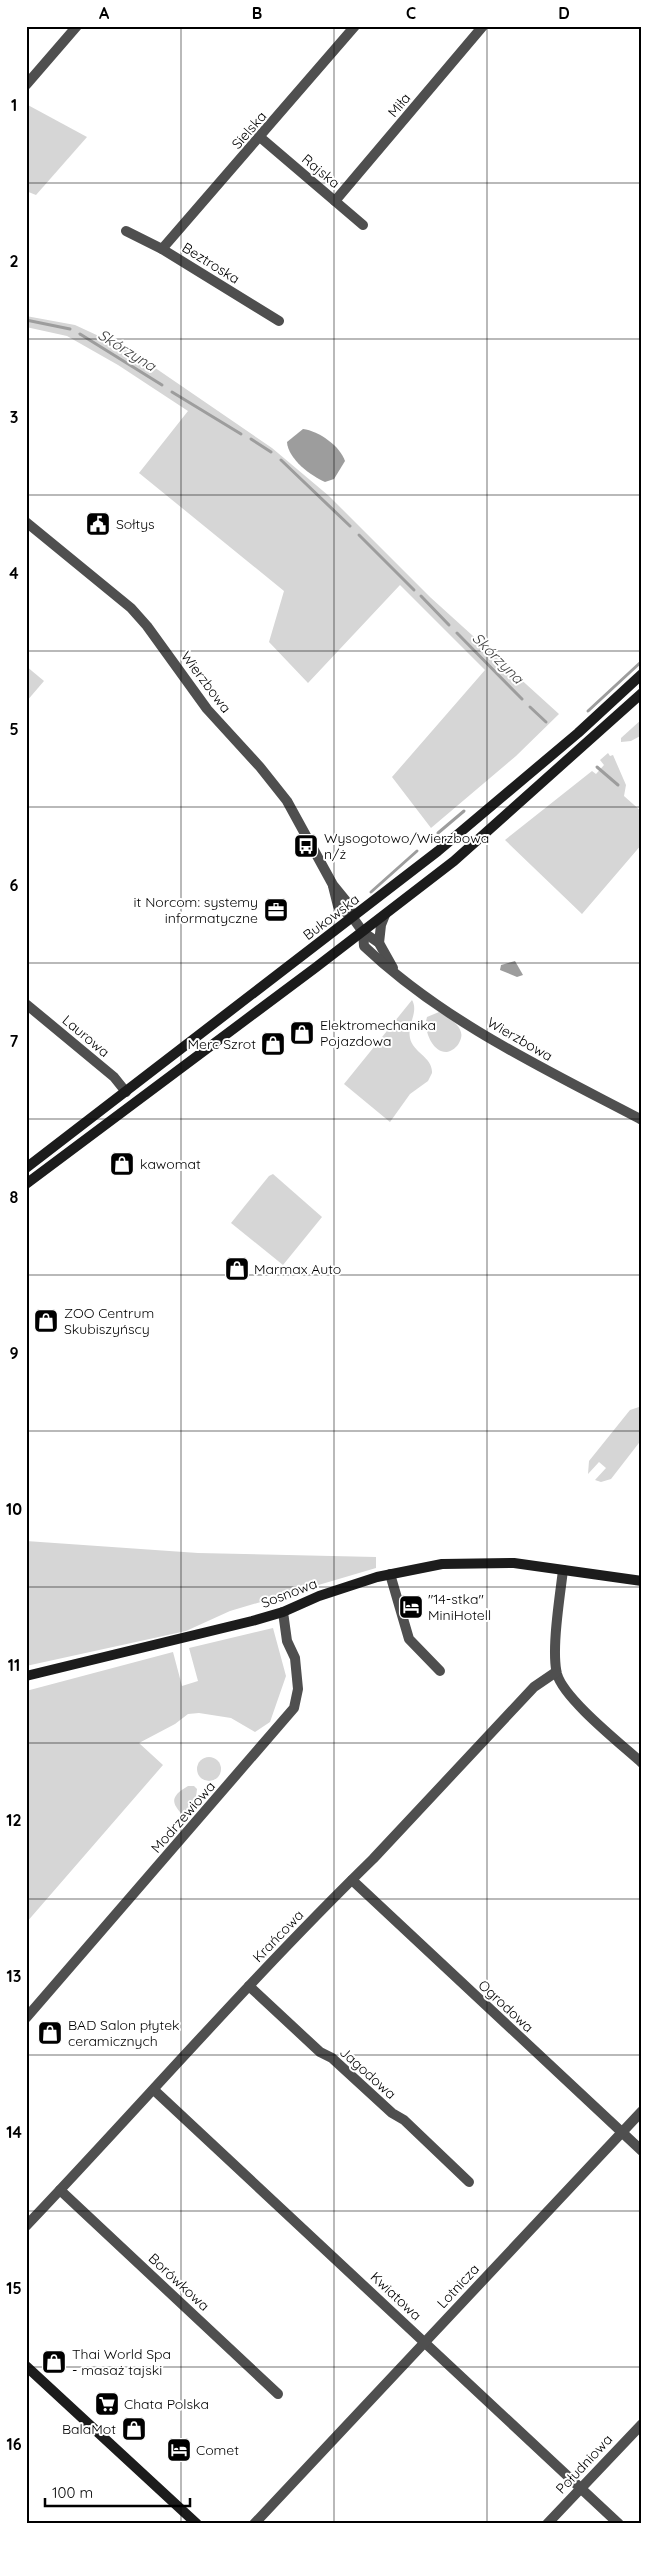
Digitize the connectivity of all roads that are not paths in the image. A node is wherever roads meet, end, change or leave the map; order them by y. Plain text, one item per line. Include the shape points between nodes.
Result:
1 (77, 26) edge
2 (355, 26) edge
3 (483, 26) edge
4 (26, 85) edge
5 (261, 138) junction
6 (336, 201) junction
7 (363, 225) dead end
8 (126, 231) dead end
9 (162, 249) junction
10 (279, 321) dead end
11 (26, 522) edge
12 (642, 674) edge
13 (642, 693) edge
14 (386, 915) junction
15 (353, 918) junction
16 (363, 932) junction
17 (379, 942) junction
18 (393, 970) junction
19 (26, 1004) edge
20 (126, 1092) junction
21 (642, 1120) edge
22 (26, 1168) edge
23 (26, 1184) edge
24 (563, 1570) junction
25 (390, 1574) junction
26 (642, 1581) edge
27 (283, 1612) junction
28 (440, 1671) dead end
29 (556, 1672) junction
30 (26, 1676) edge
31 (642, 1763) edge
32 (352, 1880) junction
33 (249, 1986) junction
34 (26, 2018) edge
35 (154, 2090) junction
36 (642, 2111) edge
37 (622, 2132) junction
38 (642, 2151) edge
39 (469, 2182) dead end
40 (60, 2190) junction
41 (26, 2226) edge
42 (425, 2342) junction
43 (26, 2366) edge
44 (278, 2394) dead end
45 (642, 2424) edge
46 (580, 2488) junction
47 (197, 2524) edge
48 (254, 2524) edge
49 (547, 2524) edge
50 (619, 2524) edge

1 - 4 street
2 - 5 street, Sielska
3 - 6 street, Miła
5 - 6 street, Rajska
5 - 9 street, Sielska
6 - 7 street, Rajska
8 - 9 street, Beztroska
9 - 10 street, Beztroska
11 - 15 street, Wierzbowa via 125,603 147,626 207,709 279,790 333,885 338,906
12 - 15 main road, Bukowska via 474,821
13 - 14 main road via 478,841
14 - 16 main road
14 - 17 street
15 - 16 street, Wierzbowa
15 - 20 main road, Bukowska
16 - 17 street, Wierzbowa
16 - 18 street, Wierzbowa via 364,946
16 - 23 main road
17 - 18 street, Wierzbowa
18 - 21 street, Wierzbowa via 489,1038
19 - 20 street, Laurowa via 114,1077
20 - 22 main road, Bukowska
24 - 25 main road, Sosnowa via 497,1562 442,1564
24 - 26 main road, Sosnowa
24 - 29 street
25 - 27 main road, Sosnowa via 319,1596
25 - 28 street via 409,1639
27 - 30 main road, Sosnowa
27 - 34 street, Modrzewiowa via 287,1641 295,1658 298,1688 294,1708
29 - 31 street via 564,1689
29 - 32 street, Krańcowa via 534,1687
32 - 33 street, Krańcowa
32 - 37 street, Ogrodowa
33 - 35 street, Krańcowa
33 - 39 street, Jagodowa via 320,2052 332,2058 392,2113 404,2120
35 - 40 street, Krańcowa
35 - 42 street, Kwiatowa
36 - 37 street, Lotnicza
37 - 38 street, Ogrodowa
37 - 42 street, Lotnicza
40 - 41 street, Krańcowa
40 - 44 street, Borówkowa
42 - 46 street, Kwiatowa
42 - 48 street, Lotnicza
43 - 47 main road
45 - 46 street, Południowa
46 - 49 street, Południowa
46 - 50 street, Kwiatowa

